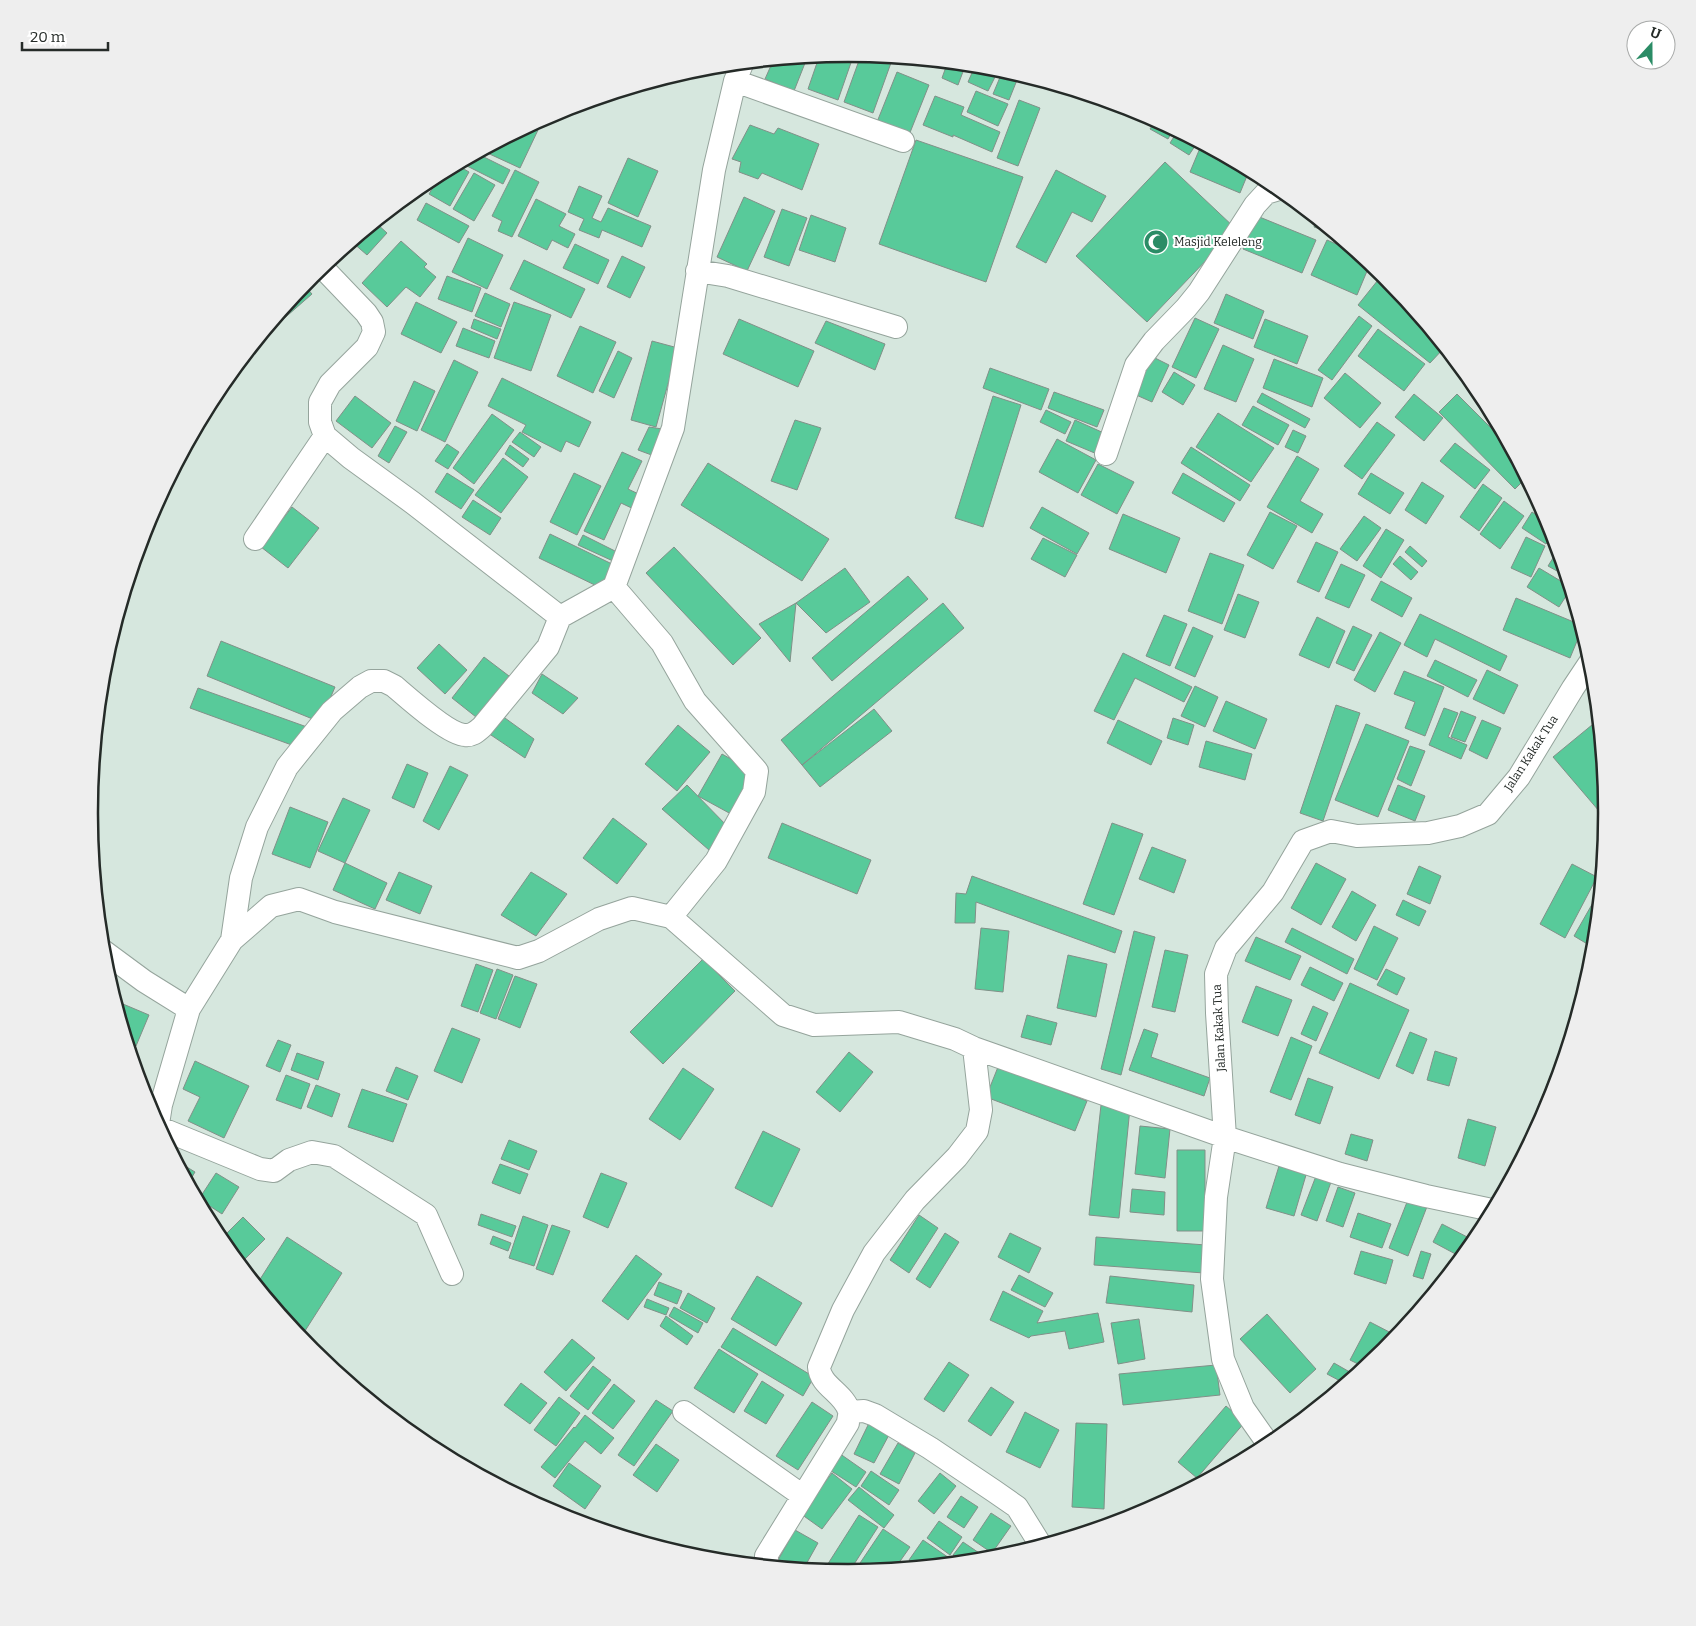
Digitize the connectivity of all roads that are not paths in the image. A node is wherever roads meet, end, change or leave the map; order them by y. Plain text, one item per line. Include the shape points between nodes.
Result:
1 (739, 73) edge
2 (903, 142) dead end
3 (1269, 192) edge
4 (697, 271) junction
5 (327, 273) edge
6 (896, 326) dead end
7 (325, 436) junction
8 (1106, 454) dead end
9 (255, 539) dead end
10 (614, 587) junction
11 (560, 617) junction
12 (1585, 671) edge
13 (671, 916) junction
14 (232, 940) junction
15 (112, 957) edge
16 (189, 1009) junction
17 (974, 1048) junction
18 (160, 1111) edge
19 (169, 1132) edge
20 (1225, 1137) junction
21 (1485, 1209) edge
22 (452, 1274) dead end
23 (684, 1412) dead end
24 (850, 1412) junction
25 (1264, 1438) edge
26 (803, 1496) junction
27 (1037, 1539) edge
28 (767, 1559) edge

1 - 2 street
1 - 4 street via 714,170
3 - 8 street via 1255,205 1199,292 1136,364
4 - 6 street via 728,276
4 - 10 street via 673,428
5 - 7 street via 366,313 374,332 367,347 330,384 320,402 320,422
7 - 9 street
7 - 11 street
10 - 11 street
10 - 13 street via 662,643 695,701 757,771 754,792 716,860
11 - 14 street via 548,647 472,735 462,736 450,730 384,681 371,681 360,686 332,711 287,767 257,827 241,878
12 - 20 street, Jalan Kakak Tua via 1518,777 1488,814 1460,826 1428,833 1357,836 1330,831 1303,841 1273,892 1226,948 1216,974
13 - 14 street via 632,908 599,919 539,951 518,958 335,912 299,899 271,906
13 - 17 street via 783,1015 814,1024 899,1022 956,1039
14 - 16 street
15 - 16 street
16 - 18 street
17 - 20 street
17 - 24 street via 981,1110 977,1131 957,1157 914,1200 874,1253 843,1310 819,1367 822,1378
19 - 22 street via 260,1169 274,1171 289,1160 312,1152 334,1156 426,1215
20 - 21 street via 1340,1174
20 - 25 street, Jalan Kakak Tua via 1216,1197 1212,1279 1223,1359 1243,1408
23 - 26 street
24 - 26 street via 848,1423
24 - 27 street via 864,1411 875,1415 994,1491 1017,1507
26 - 28 street

